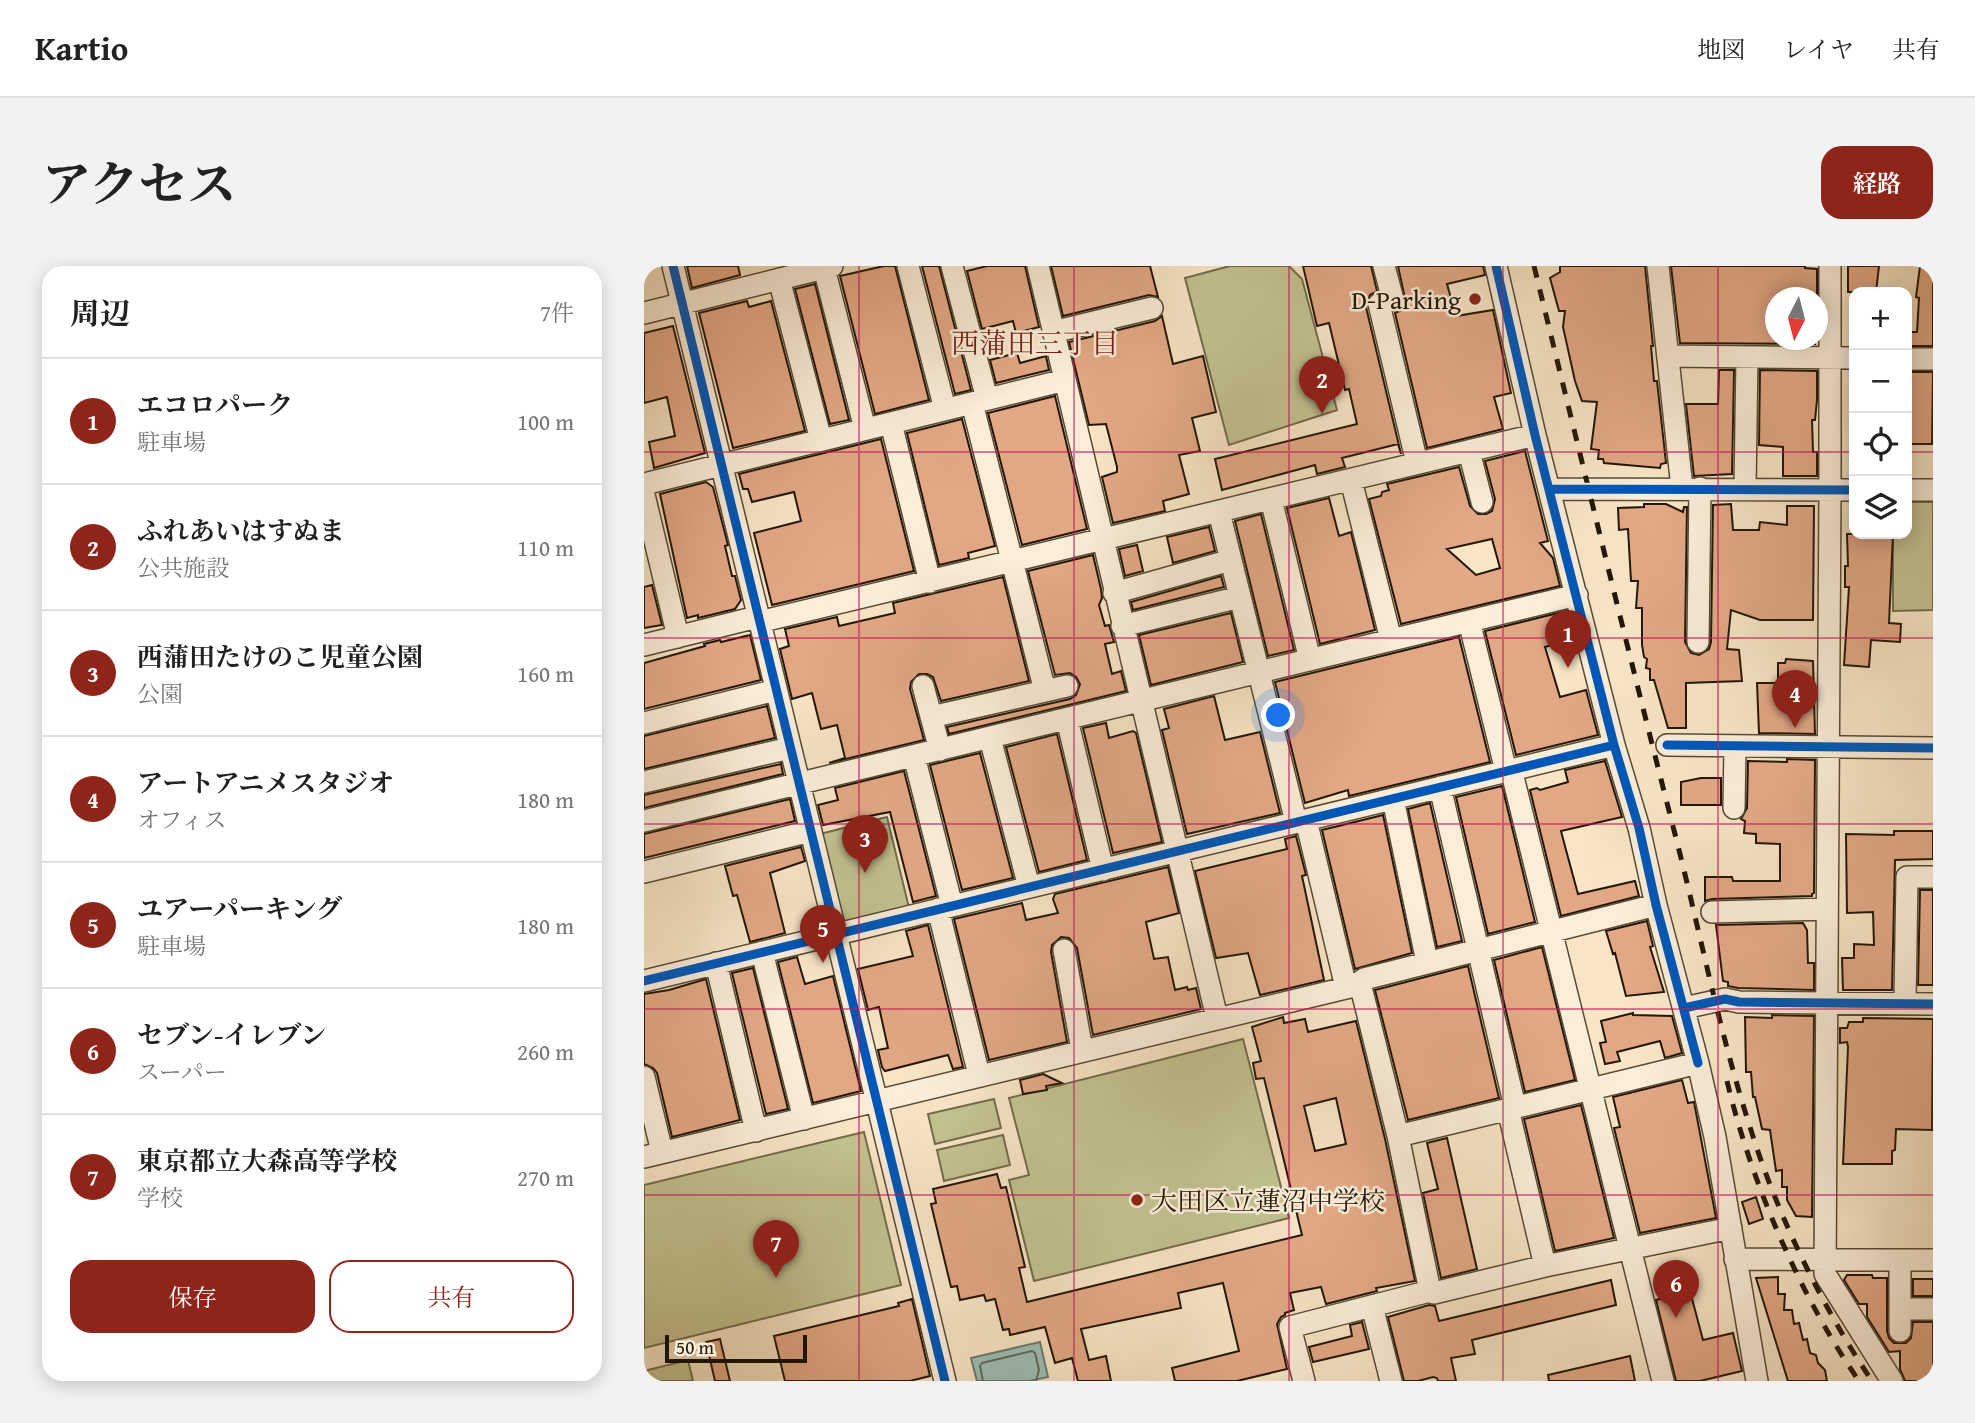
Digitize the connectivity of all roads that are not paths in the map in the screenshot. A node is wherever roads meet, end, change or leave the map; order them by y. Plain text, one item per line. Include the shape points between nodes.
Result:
1 (673, 266) edge
2 (908, 266) edge
3 (952, 266) edge
4 (1038, 266) edge
5 (1384, 266) edge
6 (1496, 266) edge
7 (1658, 266) edge
8 (1830, 266) edge
9 (828, 267) edge
10 (779, 279) junction
11 (682, 304) junction
12 (1152, 308) dead end
13 (644, 313) edge
14 (1053, 332) junction
15 (1668, 356) junction
16 (1747, 357) junction
17 (1831, 358) junction
18 (1849, 358) edge
19 (1912, 359) edge
20 (1933, 359) edge
21 (1065, 380) junction
22 (979, 401) junction
23 (945, 410) junction
24 (891, 423) junction
25 (865, 429) junction
26 (1535, 435) junction
27 (821, 440) junction
28 (1469, 451) junction
29 (1417, 463) junction
30 (720, 464) junction
31 (1351, 480) junction
32 (645, 481) edge
33 (1691, 488) junction
34 (1550, 489) junction
35 (1745, 489) junction
36 (1849, 490) edge
37 (1912, 490) edge
38 (1933, 490) edge
39 (1830, 491) junction
40 (1270, 499) junction
41 (1482, 502) dead end
42 (1219, 512) junction
43 (1103, 540) junction
44 (1231, 560) junction
45 (1012, 562) junction
46 (930, 582) junction
47 (1114, 593) junction
48 (1577, 595) junction
49 (1240, 597) junction
50 (758, 620) junction
51 (1469, 621) junction
52 (1122, 626) junction
53 (678, 637) junction
54 (1391, 640) junction
55 (1698, 642) dead end
56 (644, 645) edge
57 (1310, 660) junction
58 (1258, 673) junction
59 (1067, 686) dead end
60 (923, 687) dead end
61 (776, 690) junction
62 (1045, 691) junction
63 (1140, 702) junction
64 (931, 717) junction
65 (1067, 719) junction
66 (644, 723) edge
67 (990, 738) junction
68 (1614, 745) junction
69 (1667, 745) dead end
70 (1735, 747) junction
71 (790, 748) junction
72 (1827, 748) junction
73 (1933, 748) edge
74 (940, 750) junction
75 (914, 756) junction
76 (1508, 770) junction
77 (644, 782) edge
78 (799, 783) junction
79 (1440, 787) junction
80 (1393, 799) junction
81 (1734, 808) dead end
82 (644, 821) edge
83 (1301, 821) junction
84 (811, 831) junction
85 (1176, 852) junction
86 (1103, 870) junction
87 (644, 872) edge
88 (1933, 877) edge
89 (1029, 887) junction
90 (1656, 905) junction
91 (945, 908) junction
92 (1827, 909) junction
93 (1712, 912) dead end
94 (1552, 932) junction
95 (836, 934) junction
96 (1064, 950) dead end
97 (1478, 950) junction
98 (762, 952) junction
99 (1427, 962) junction
100 (716, 963) junction
101 (644, 981) edge
102 (1350, 986) junction
103 (1827, 1003) junction
104 (1905, 1003) junction
105 (1933, 1004) edge
106 (1684, 1008) junction
107 (1217, 1018) junction
108 (1082, 1050) junction
109 (1698, 1063) junction
110 (979, 1076) junction
111 (644, 1077) edge
112 (1591, 1089) junction
113 (877, 1102) junction
114 (1511, 1108) junction
115 (804, 1119) junction
116 (756, 1130) junction
117 (1398, 1136) junction
118 (653, 1155) edge
119 (1731, 1228) junction
120 (1631, 1250) junction
121 (1735, 1259) junction
122 (1824, 1259) junction
123 (1900, 1260) junction
124 (1933, 1260) edge
125 (1545, 1266) junction
126 (1430, 1291) junction
127 (1372, 1306) junction
128 (1900, 1309) junction
129 (1933, 1309) edge
130 (1900, 1331) dead end
131 (945, 1381) edge
132 (1304, 1381) edge
133 (1391, 1381) edge
134 (1663, 1381) edge
135 (1757, 1381) edge
136 (1892, 1381) edge

1 - 11 street
2 - 23 street
3 - 22 street
4 - 14 street
5 - 29 street via 1386,302
6 - 26 street
7 - 15 street
8 - 17 street
9 - 10 street
9 - 25 street
10 - 11 street
10 - 27 street
11 - 13 street
11 - 30 street
12 - 14 street
14 - 21 street
15 - 16 street
15 - 33 street
16 - 17 street
16 - 35 street
17 - 18 street
17 - 39 street
19 - 20 street
21 - 22 street
21 - 43 street
22 - 23 street
22 - 45 street
23 - 24 street
24 - 25 street
24 - 46 street
25 - 27 street
26 - 28 street
26 - 34 street
27 - 30 street
28 - 29 street
28 - 41 street
29 - 31 street
30 - 32 street
30 - 50 street
31 - 40 street
31 - 54 street
32 - 53 street
33 - 34 street
33 - 35 street
33 - 55 street
34 - 48 street
35 - 39 street
36 - 39 street
37 - 38 street
39 - 72 street
40 - 42 street
40 - 57 street
42 - 43 street
42 - 44 street
43 - 45 street
43 - 47 street
44 - 47 street
44 - 49 street
45 - 46 street
45 - 62 street
46 - 50 street
47 - 52 street
48 - 51 street
48 - 68 street
49 - 52 street
49 - 58 street
50 - 53 street
50 - 61 street
51 - 54 street
51 - 76 street
52 - 63 street
53 - 56 street
54 - 57 street
57 - 58 street
58 - 63 street
58 - 83 street
59 - 62 street
60 - 64 street
61 - 66 street
61 - 71 street
62 - 64 street
63 - 65 street
63 - 85 street
64 - 74 street
65 - 67 street
65 - 86 street
67 - 74 street
67 - 89 street
68 - 76 street
68 - 90 street
69 - 70 street
70 - 72 street
70 - 81 street
71 - 77 street
71 - 78 street
72 - 73 street
72 - 92 street
74 - 75 street
75 - 78 street
75 - 91 street
76 - 79 street
76 - 94 street
78 - 82 street
78 - 84 street
79 - 80 street
79 - 97 street
80 - 83 street
80 - 99 street
83 - 85 street
83 - 102 street
84 - 87 street
84 - 95 street
85 - 86 street
85 - 107 street
86 - 89 street
88 - 104 street via 1907,877
89 - 91 street
90 - 94 street
90 - 106 street
91 - 95 street
91 - 110 street
92 - 93 street
92 - 103 street
94 - 97 street
94 - 112 street
95 - 98 street
95 - 113 street
96 - 108 street
97 - 99 street
97 - 114 street
98 - 100 street
98 - 115 street
99 - 102 street
100 - 101 street via 680,968
100 - 116 street
102 - 107 street
102 - 117 street via 1362,992
103 - 104 street
103 - 106 street via 1724,999
103 - 122 street
104 - 105 street
106 - 109 street
107 - 108 street
108 - 110 street
109 - 112 street
109 - 119 street
110 - 113 street
111 - 118 street
112 - 114 street
112 - 120 street
113 - 115 street
113 - 131 street
114 - 117 street
114 - 125 street
115 - 116 street
116 - 118 street
117 - 126 street
119 - 120 street
119 - 121 street
120 - 125 street
120 - 134 street
121 - 122 street
121 - 135 street
122 - 123 street
122 - 136 street via 1825,1274
123 - 124 street
123 - 128 street
125 - 126 street
126 - 127 street
127 - 132 street via 1290,1327
127 - 133 street
128 - 129 street
128 - 130 street

